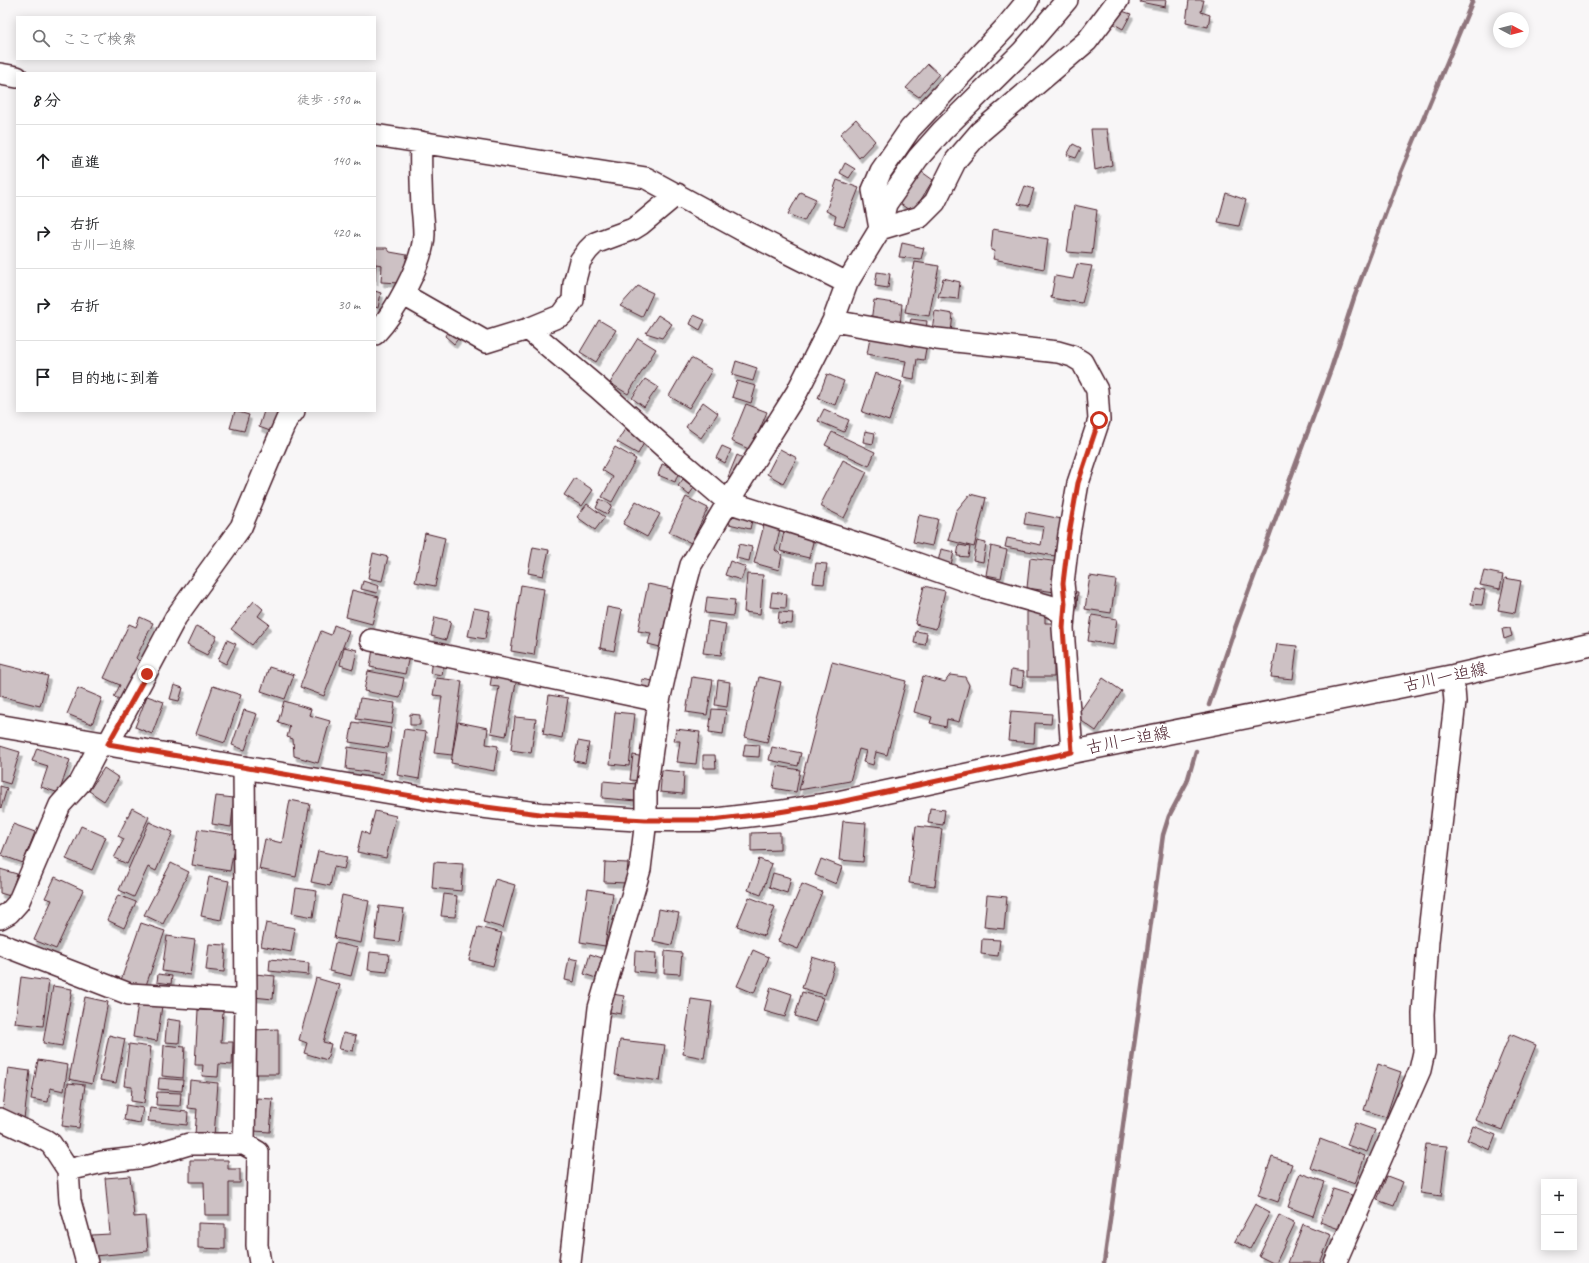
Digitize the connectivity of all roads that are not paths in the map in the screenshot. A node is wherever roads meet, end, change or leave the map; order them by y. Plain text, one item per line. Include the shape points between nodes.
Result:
1 (1028, 0) edge
2 (1067, 0) edge
3 (1118, 0) edge
4 (0, 74) edge
5 (16, 77) edge
6 (376, 135) edge
7 (421, 142) junction
8 (677, 194) junction
9 (880, 229) junction
10 (847, 283) junction
11 (404, 295) junction
12 (833, 321) junction
13 (528, 329) junction
14 (376, 333) edge
15 (293, 412) edge
16 (728, 502) junction
17 (1064, 614) junction
18 (371, 640) dead end
19 (1589, 645) edge
20 (1453, 676) junction
21 (659, 700) junction
22 (0, 726) edge
23 (104, 743) junction
24 (1072, 752) junction
25 (244, 767) junction
26 (646, 820) junction
27 (0, 918) edge
28 (0, 944) edge
29 (246, 1001) junction
30 (0, 1119) edge
31 (244, 1144) junction
32 (68, 1170) junction
33 (87, 1263) edge
34 (260, 1263) edge
35 (570, 1263) edge
36 (1335, 1263) edge

1 - 9 street via 910,129 882,171 873,190
2 - 9 street via 1022,52 918,158 886,204
3 - 9 street via 1086,41 980,132 956,160 935,202 920,217
4 - 5 street
6 - 7 street
7 - 8 street via 646,178
7 - 11 street via 424,235
8 - 10 street
8 - 13 street via 633,229 595,243 580,261 573,300 562,315
9 - 10 street
10 - 12 street
11 - 13 street via 486,342
11 - 14 street
12 - 16 street via 797,392
12 - 17 street via 937,339 1058,352 1082,362 1097,390 1099,420 1078,483 1063,583
13 - 16 street
15 - 23 street via 287,419 241,526 176,617 147,674
16 - 17 street via 884,552 983,588 1050,606
16 - 21 street via 691,565
17 - 24 street
18 - 21 street
19 - 20 main road, 古川一迫線
20 - 24 main road, 古川一迫線
20 - 36 street via 1455,702 1428,941 1423,1014 1424,1052 1420,1070
21 - 26 street via 646,791
22 - 23 main road, 古川一迫線
23 - 25 main road, 古川一迫線
23 - 27 street via 80,783 60,805 18,903
24 - 26 main road, 古川一迫線 via 840,802 779,812 712,820
25 - 26 main road, 古川一迫線 via 447,802 540,814
25 - 29 street
26 - 35 street via 640,870 599,1008
28 - 29 street via 129,994
29 - 31 street
30 - 32 street via 51,1144
31 - 32 street via 190,1144 146,1157 102,1162
31 - 34 street via 258,1152 257,1245
32 - 33 street via 70,1201

